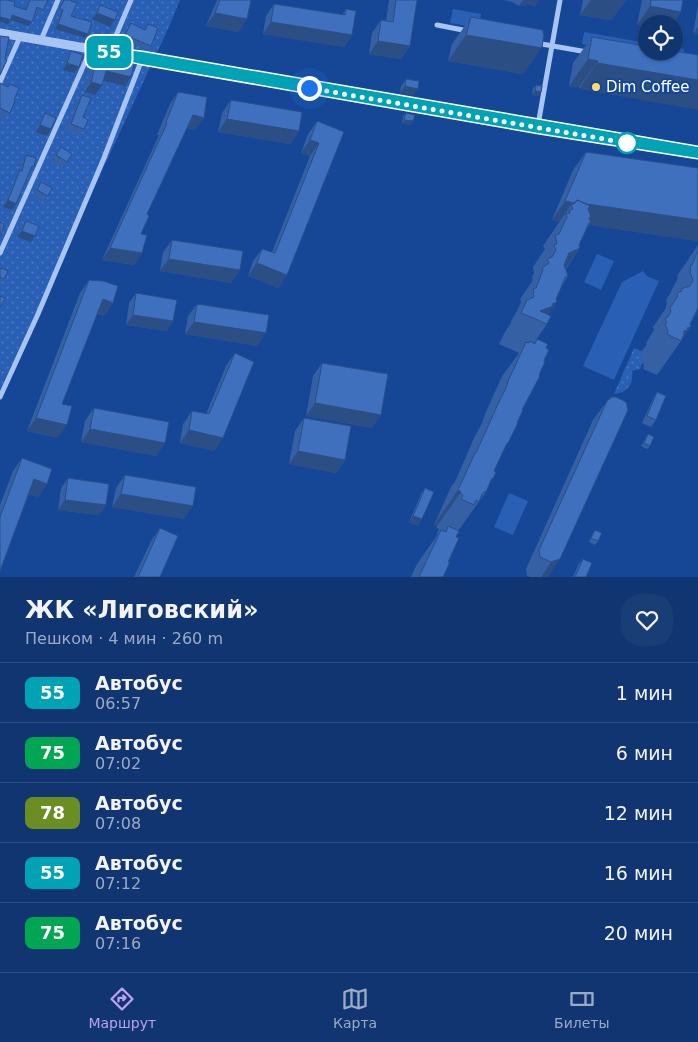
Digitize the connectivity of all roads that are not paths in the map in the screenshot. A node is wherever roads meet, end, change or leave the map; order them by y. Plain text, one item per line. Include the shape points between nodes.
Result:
1 (58, 0) edge
2 (131, 0) edge
3 (560, 0) edge
4 (438, 26) dead end
5 (476, 32) edge
6 (0, 33) edge
7 (20, 36) junction
8 (41, 40) junction
9 (533, 43) edge
10 (552, 46) junction
11 (91, 50) junction
12 (108, 52) junction
13 (596, 53) edge
14 (142, 60) junction
15 (0, 82) edge
16 (538, 125) junction
17 (698, 153) edge
18 (0, 253) edge
19 (0, 397) edge

1 - 8 street
2 - 12 street
3 - 10 street
4 - 5 street
6 - 7 street
7 - 8 street
7 - 15 street
8 - 11 street
9 - 10 street
10 - 13 street
10 - 16 street
11 - 12 street
11 - 18 street
12 - 14 street
12 - 16 street
14 - 17 street
14 - 19 street via 97,175
16 - 17 street

